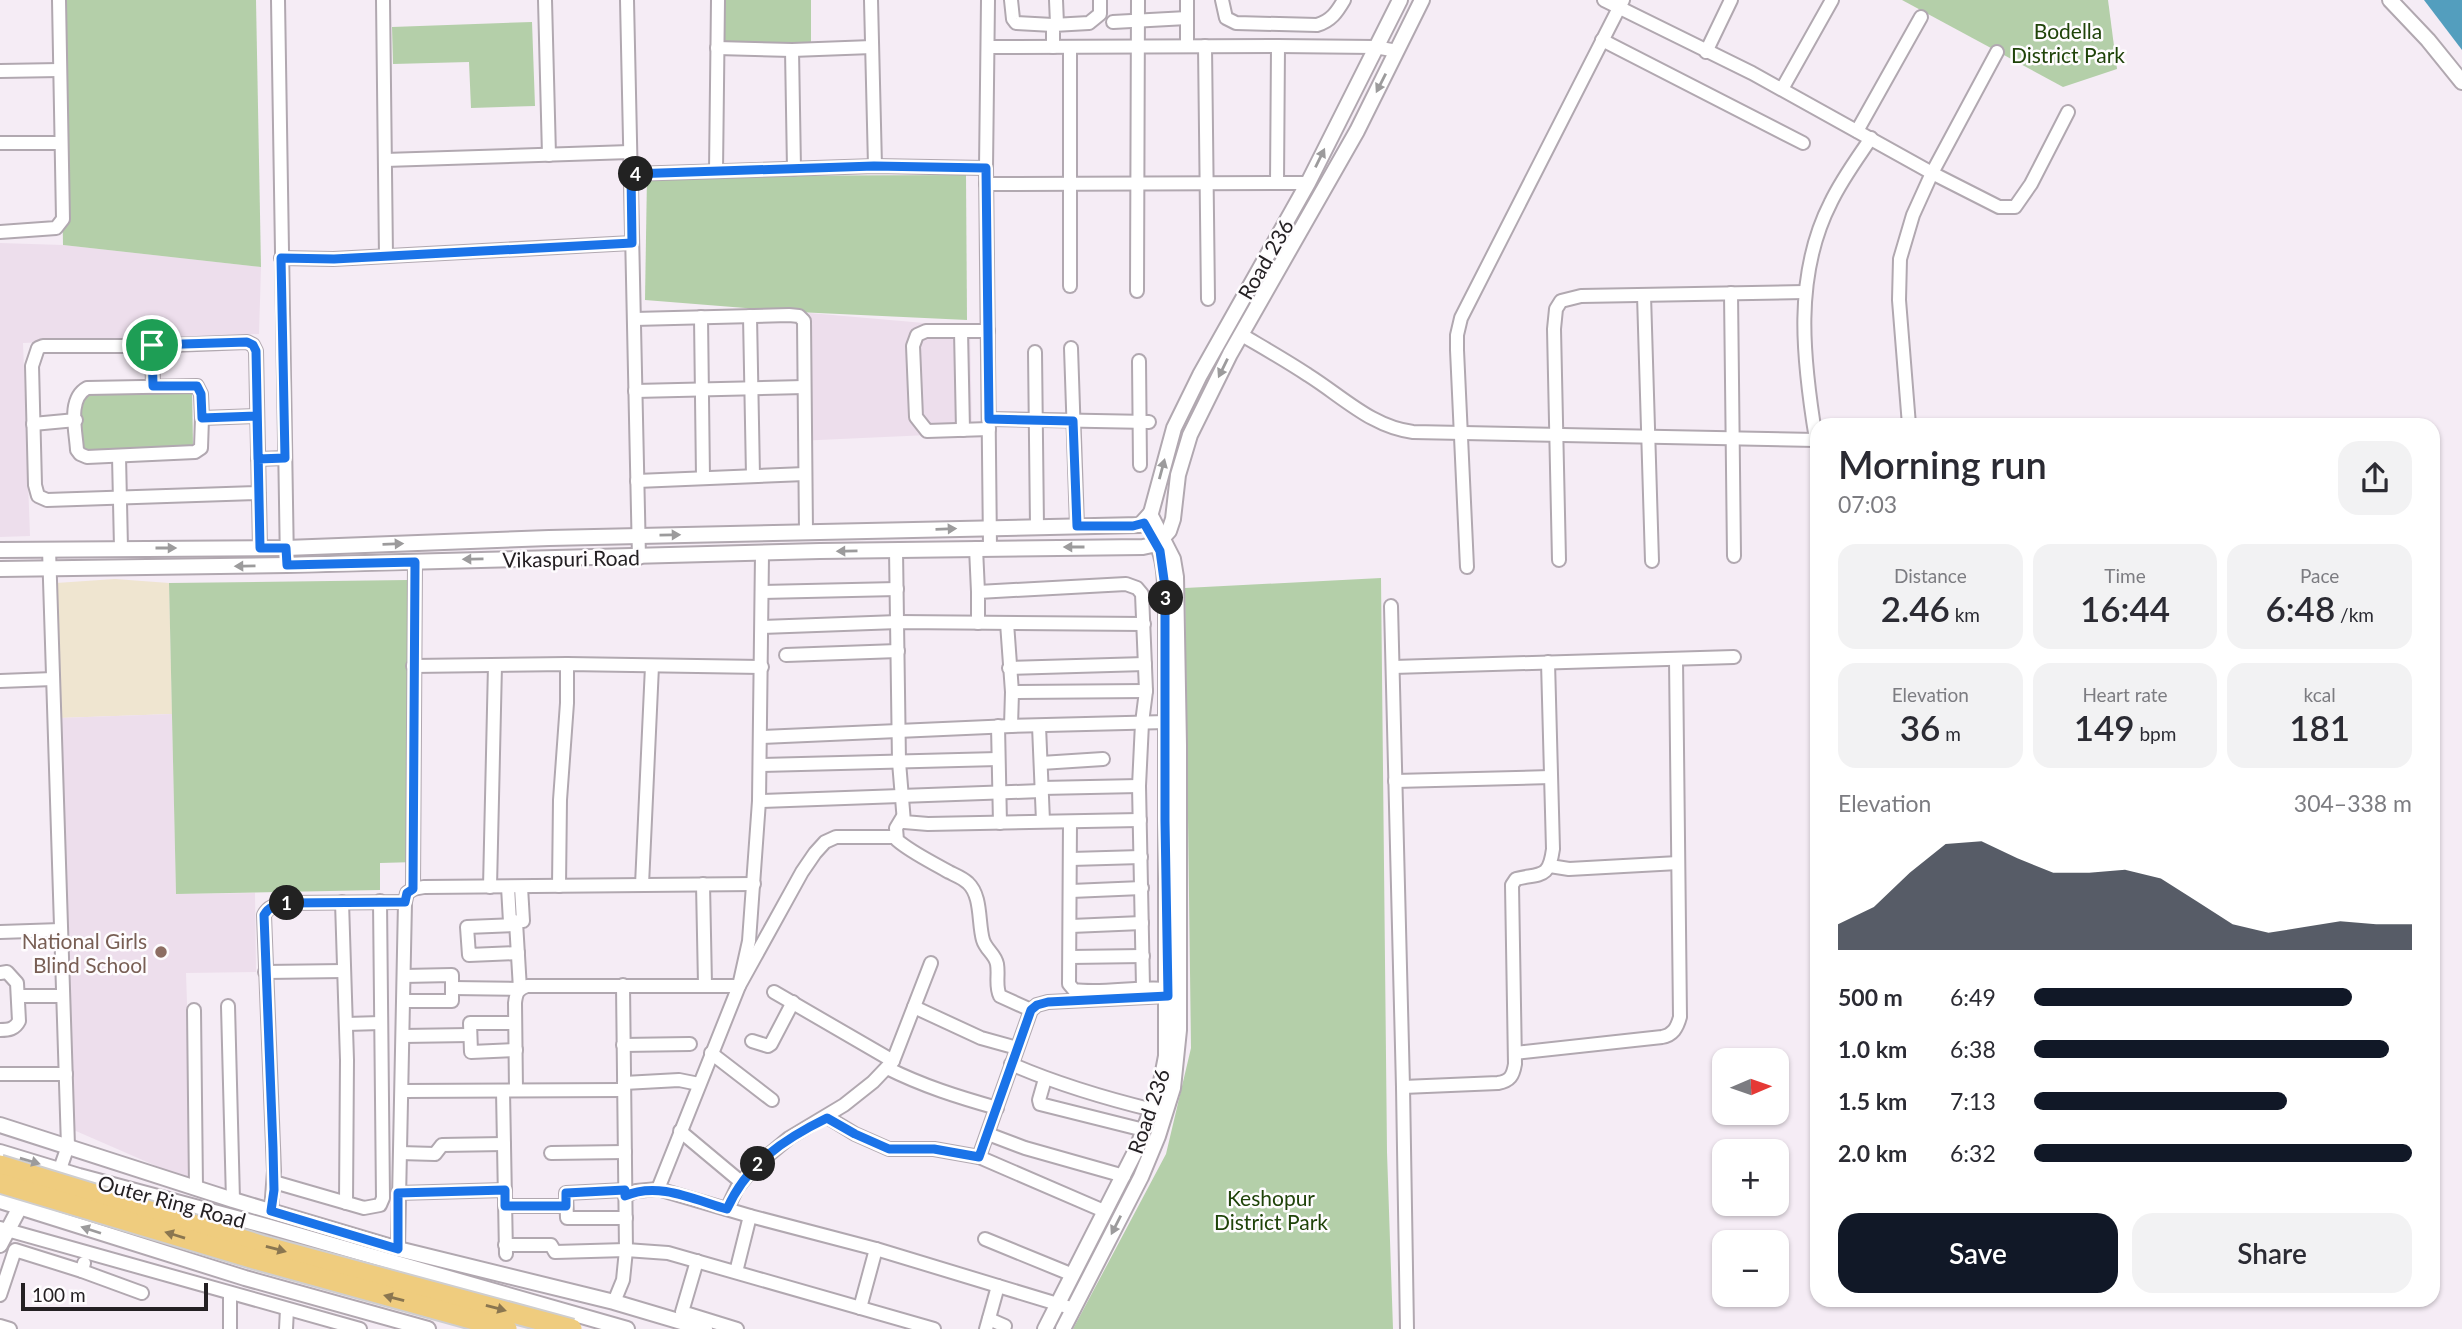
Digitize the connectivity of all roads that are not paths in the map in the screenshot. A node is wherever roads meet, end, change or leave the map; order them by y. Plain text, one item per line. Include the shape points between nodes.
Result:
1 (59, 0) edge
2 (278, 0) edge
3 (383, 0) edge
4 (545, 0) edge
5 (627, 0) edge
6 (718, 0) edge
7 (871, 0) edge
8 (988, 0) edge
9 (1011, 0) edge
10 (1056, 0) edge
11 (1100, 0) edge
12 (1138, 0) edge
13 (1187, 0) edge
14 (1222, 0) edge
15 (1344, 0) edge
16 (1400, 0) edge
17 (1422, 0) edge
18 (1604, 0) edge
19 (1731, 0) edge
20 (1832, 0) edge
21 (2390, 0) edge
22 (1621, 4) edge
23 (1920, 17) dead end
24 (1187, 18) junction
25 (1138, 20) junction
26 (1114, 22) dead end
27 (1326, 22) junction
28 (1055, 24) junction
29 (1602, 40) junction
30 (1139, 46) junction
31 (1187, 46) junction
32 (1205, 46) junction
33 (1278, 46) junction
34 (872, 47) junction
35 (988, 47) junction
36 (1053, 47) junction
37 (1070, 47) junction
38 (1326, 47) junction
39 (1375, 47) junction
40 (718, 48) junction
41 (792, 50) junction
42 (1397, 51) junction
43 (1706, 52) junction
44 (1997, 52) dead end
45 (60, 70) junction
46 (0, 71) edge
47 (2462, 82) edge
48 (1782, 89) junction
49 (2068, 112) dead end
50 (1857, 131) junction
51 (1871, 138) junction
52 (0, 143) edge
53 (61, 143) junction
54 (1803, 143) dead end
55 (630, 152) junction
56 (548, 155) junction
57 (385, 160) junction
58 (874, 166) junction
59 (986, 168) junction
60 (794, 169) junction
61 (716, 171) junction
62 (1932, 173) junction
63 (631, 174) junction
64 (1206, 183) junction
65 (1277, 183) junction
66 (1308, 183) junction
67 (986, 184) junction
68 (1070, 184) junction
69 (1138, 184) junction
70 (0, 232) edge
71 (632, 243) junction
72 (386, 256) junction
73 (281, 258) junction
74 (1070, 286) dead end
75 (1138, 291) dead end
76 (1805, 292) junction
77 (1731, 293) junction
78 (1644, 295) junction
79 (1208, 299) dead end
80 (750, 316) junction
81 (701, 317) junction
82 (634, 319) junction
83 (961, 331) junction
84 (988, 331) junction
85 (1242, 335) junction
86 (152, 345) junction
87 (1071, 348) dead end
88 (1035, 352) dead end
89 (1139, 361) dead end
90 (153, 386) junction
91 (804, 387) junction
92 (751, 388) junction
93 (701, 389) junction
94 (635, 391) junction
95 (257, 416) junction
96 (202, 418) junction
97 (1813, 418) edge
98 (1908, 418) edge
99 (1037, 420) junction
100 (76, 421) junction
101 (1073, 421) junction
102 (1145, 422) junction
103 (33, 424) junction
104 (989, 424) junction
105 (962, 430) junction
106 (1462, 433) junction
107 (1558, 435) junction
108 (1647, 437) junction
109 (1732, 438) junction
110 (1810, 439) edge
111 (119, 456) junction
112 (285, 458) junction
113 (258, 459) junction
114 (1140, 465) dead end
115 (805, 474) junction
116 (752, 476) junction
117 (703, 478) junction
118 (637, 481) junction
119 (259, 493) junction
120 (120, 498) junction
121 (1142, 521) junction
122 (1077, 526) junction
123 (990, 527) junction
124 (1037, 527) junction
125 (806, 532) junction
126 (638, 536) junction
127 (1155, 543) junction
128 (121, 548) junction
129 (260, 548) junction
130 (286, 548) junction
131 (983, 548) junction
132 (49, 549) junction
133 (0, 550) edge
134 (896, 550) junction
135 (762, 554) junction
136 (1734, 556) dead end
137 (639, 558) junction
138 (1559, 560) dead end
139 (1652, 561) dead end
140 (415, 562) junction
141 (287, 565) junction
142 (1467, 567) dead end
143 (49, 568) junction
144 (0, 569) edge
145 (897, 589) junction
146 (762, 592) junction
147 (978, 593) junction
148 (1391, 606) dead end
149 (898, 622) junction
150 (978, 623) junction
151 (1007, 623) junction
152 (1144, 624) junction
153 (762, 627) junction
154 (898, 651) junction
155 (786, 655) dead end
156 (1734, 657) dead end
157 (1676, 659) junction
158 (1548, 663) junction
159 (567, 664) junction
160 (1145, 664) junction
161 (413, 666) junction
162 (495, 666) junction
163 (652, 666) junction
164 (762, 667) junction
165 (1392, 667) junction
166 (1009, 668) junction
167 (52, 679) junction
168 (0, 681) edge
169 (1146, 691) junction
170 (1012, 692) junction
171 (1166, 722) junction
172 (1142, 723) junction
173 (1004, 726) junction
174 (1039, 726) junction
175 (899, 732) junction
176 (761, 737) junction
177 (1103, 759) dead end
178 (998, 760) junction
179 (900, 762) junction
180 (1041, 764) junction
181 (760, 765) junction
182 (1551, 777) junction
183 (1395, 781) junction
184 (1139, 786) junction
185 (1041, 789) junction
186 (999, 792) junction
187 (901, 795) junction
188 (759, 801) junction
189 (902, 818) junction
190 (1140, 820) junction
191 (1043, 821) junction
192 (1070, 822) junction
193 (1000, 823) junction
194 (896, 837) junction
195 (1141, 857) junction
196 (1071, 859) junction
197 (1678, 863) junction
198 (1550, 866) junction
199 (703, 884) junction
200 (754, 884) junction
201 (642, 885) junction
202 (559, 886) junction
203 (490, 887) junction
204 (514, 887) junction
205 (1142, 888) junction
206 (413, 889) junction
207 (1071, 891) junction
208 (380, 901) junction
209 (342, 902) junction
210 (405, 902) junction
211 (516, 923) junction
212 (1142, 923) junction
213 (1071, 926) junction
214 (61, 930) junction
215 (0, 932) edge
216 (517, 953) junction
217 (1143, 956) junction
218 (1070, 957) junction
219 (931, 963) dead end
220 (344, 971) junction
221 (265, 972) junction
222 (0, 973) edge
223 (404, 976) junction
224 (623, 985) junction
225 (705, 985) junction
226 (738, 986) junction
227 (1143, 987) junction
228 (452, 988) junction
229 (520, 989) junction
230 (774, 992) dead end
231 (1168, 993) junction
232 (18, 996) junction
233 (63, 996) junction
234 (404, 1001) junction
235 (793, 1002) junction
236 (228, 1006) dead end
237 (914, 1007) junction
238 (194, 1010) dead end
239 (1031, 1010) junction
240 (381, 1023) junction
241 (515, 1023) junction
242 (346, 1024) junction
243 (0, 1030) edge
244 (469, 1035) junction
245 (403, 1036) junction
246 (752, 1041) dead end
247 (690, 1044) dead end
248 (623, 1045) junction
249 (1017, 1048) junction
250 (516, 1050) junction
251 (711, 1052) junction
252 (1515, 1052) junction
253 (890, 1064) junction
254 (1011, 1064) junction
255 (0, 1074) edge
256 (66, 1074) junction
257 (1045, 1079) junction
258 (698, 1084) junction
259 (624, 1087) junction
260 (1403, 1087) junction
261 (510, 1090) junction
262 (402, 1091) junction
263 (772, 1100) dead end
264 (997, 1108) junction
265 (1153, 1110) junction
266 (827, 1118) junction
267 (0, 1125) edge
268 (1144, 1130) junction
269 (680, 1131) junction
270 (988, 1134) junction
271 (504, 1144) junction
272 (68, 1146) junction
273 (0, 1152) edge
274 (625, 1152) junction
275 (400, 1153) junction
276 (551, 1153) dead end
277 (979, 1157) junction
278 (0, 1165) edge
279 (60, 1169) junction
280 (1124, 1176) junction
281 (79, 1177) junction
282 (0, 1182) edge
283 (274, 1182) junction
284 (741, 1182) junction
285 (1137, 1184) junction
286 (196, 1187) junction
287 (658, 1189) junction
288 (128, 1190) junction
289 (505, 1190) junction
290 (398, 1193) junction
291 (625, 1193) junction
292 (233, 1200) junction
293 (346, 1203) junction
294 (2, 1205) edge
295 (505, 1206) junction
296 (566, 1206) junction
297 (20, 1208) junction
298 (727, 1209) junction
299 (271, 1211) junction
300 (1104, 1211) junction
301 (750, 1216) junction
302 (626, 1217) junction
303 (65, 1222) junction
304 (5, 1229) edge
305 (116, 1238) junction
306 (985, 1240) dead end
307 (0, 1245) edge
308 (398, 1249) junction
309 (876, 1249) junction
310 (626, 1250) junction
311 (86, 1253) junction
312 (697, 1261) junction
313 (82, 1271) junction
314 (736, 1272) junction
315 (1074, 1272) junction
316 (998, 1286) junction
317 (142, 1293) dead end
318 (230, 1293) junction
319 (0, 1295) edge
320 (614, 1302) junction
321 (1057, 1303) junction
322 (860, 1308) junction
323 (287, 1309) junction
324 (1074, 1309) junction
325 (987, 1324) edge
326 (335, 1325) edge
327 (906, 1325) edge
328 (0, 1326) edge
329 (1005, 1326) dead end
330 (10, 1329) edge
331 (230, 1329) edge
332 (286, 1329) edge
333 (360, 1329) edge
334 (428, 1329) edge
335 (507, 1329) edge
336 (572, 1329) edge
337 (626, 1329) edge
338 (705, 1329) edge
339 (737, 1329) edge
340 (934, 1329) edge
341 (1045, 1329) edge
342 (1063, 1329) edge
343 (1407, 1329) edge

1 - 45 street
2 - 73 street
3 - 57 street
4 - 56 street
5 - 55 street
6 - 40 street
7 - 34 street
8 - 35 street
9 - 28 street via 1016,23
10 - 28 street
11 - 28 street via 1100,14 1089,23
12 - 25 street
13 - 24 street
14 - 27 street via 1226,18 1236,23
15 - 27 street
16 - 39 street, Road 236
17 - 42 street
18 - 22 street
19 - 43 street
20 - 48 street
21 - 47 street
22 - 29 street
22 - 43 street
23 - 50 street
24 - 25 street
24 - 31 street
25 - 26 street
25 - 30 street
27 - 38 street
28 - 36 street
29 - 54 street
29 - 106 street via 1461,318 1457,350
30 - 31 street
30 - 37 street
30 - 69 street
31 - 32 street
32 - 33 street
32 - 64 street
33 - 38 street
33 - 65 street
34 - 41 street
34 - 58 street
35 - 36 street
35 - 59 street
36 - 37 street
37 - 68 street
38 - 39 street
39 - 42 street
66 -> 39 street, Road 236
40 - 41 street
40 - 61 street
41 - 60 street
42 -> 85 street
43 - 48 street
44 - 62 street
45 - 46 street
45 - 53 street
48 - 50 street
49 - 62 street via 2015,207 1999,207
50 - 51 street
51 - 62 street
51 - 76 street via 1830,203 1819,229
52 - 53 street
53 - 70 street via 61,224 45,230
55 - 56 street
55 - 63 street
56 - 57 street
57 - 72 street
58 - 59 street
58 - 60 street
59 - 67 street
60 - 61 street
61 - 63 street
62 - 98 street via 1900,259
63 - 71 street
64 - 65 street
64 - 69 street
64 - 79 street
65 - 66 street
121 -> 66 street, Road 236 via 1174,428 1200,375
67 - 68 street
67 - 84 street
68 - 69 street
68 - 74 street
69 - 75 street
71 - 72 street
71 - 82 street
72 - 73 street
73 - 112 street
76 - 77 street
76 - 97 street via 1805,362
77 - 78 street
77 - 109 street
78 - 107 street via 1581,296 1561,301 1556,309
78 - 108 street
80 - 81 street
80 - 91 street via 789,315 804,321
80 - 92 street
81 - 82 street
81 - 93 street
82 - 94 street
83 - 84 street
83 - 105 street
83 - 105 street via 926,331 917,335 913,346 920,425 927,430
84 - 104 street
85 - 106 street via 1378,423 1395,430
85 -> 127 street via 1190,435 1178,475 1173,519
86 - 90 street
86 - 95 street via 253,345
86 - 103 street via 38,348 32,366
87 - 101 street
88 - 99 street
89 - 102 street
90 - 96 street via 197,386
90 - 100 street via 87,388 78,395
91 - 92 street
91 - 115 street
92 - 93 street
92 - 116 street
93 - 94 street
93 - 117 street
94 - 118 street
95 - 96 street
95 - 113 street
96 - 111 street via 198,451
99 - 101 street
99 - 104 street
99 - 124 street
100 - 103 street
100 - 111 street via 80,454
101 - 102 street
101 - 122 street
102 - 114 street
103 - 120 street via 38,496 47,500
104 - 105 street
104 - 123 street
106 - 107 street
106 - 142 street
107 - 108 street
107 - 138 street
108 - 109 street
108 - 139 street
109 - 110 street
109 - 136 street
111 - 120 street
112 - 113 street
112 - 130 street
113 - 119 street
115 - 116 street
115 - 125 street
116 - 117 street
117 - 118 street
118 - 126 street
119 - 120 street
119 - 129 street
120 - 128 street
121 - 122 street, Vikaspuri Road
121 - 127 street, Road 236
122 - 124 street, Vikaspuri Road
123 - 124 street, Vikaspuri Road
125 -> 123 street, Vikaspuri Road
123 - 131 street
126 -> 125 street, Vikaspuri Road
130 -> 126 street, Vikaspuri Road
126 - 137 street
127 -> 131 street, Vikaspuri Road
127 - 171 street, Road 236 via 1165,587
127 - 285 street via 1173,559 1175,578 1179,1030 1167,1112
128 -> 129 street, Vikaspuri Road
128 - 132 street, Vikaspuri Road
129 - 130 street, Vikaspuri Road
130 - 141 street
131 - 134 street, Vikaspuri Road
131 - 147 street
132 - 133 street, Vikaspuri Road
132 - 143 street
134 -> 135 street, Vikaspuri Road
134 - 145 street
135 - 137 street, Vikaspuri Road
135 - 146 street
137 -> 140 street, Vikaspuri Road
140 - 141 street, Vikaspuri Road
140 - 161 street
141 -> 143 street, Vikaspuri Road
143 - 144 street, Vikaspuri Road
143 - 167 street
145 - 146 street
145 - 149 street
146 - 153 street
147 - 150 street
147 - 152 street via 1126,584 1142,594
148 - 165 street
149 - 150 street
149 - 153 street
149 - 154 street
150 - 151 street
151 - 152 street
151 - 166 street
152 - 160 street
153 - 164 street
154 - 155 street
154 - 175 street
156 - 157 street
157 - 158 street
157 - 197 street
158 - 165 street
158 - 182 street
159 - 162 street
159 - 163 street
159 - 202 street
160 - 166 street
160 - 169 street
161 - 162 street
161 - 206 street
162 - 203 street
163 - 164 street
163 - 201 street
164 - 176 street
165 - 183 street
166 - 170 street
167 - 168 street
167 - 214 street
169 - 170 street
169 - 172 street
170 - 173 street
171 - 172 street
171 - 231 street, Road 236
172 - 174 street
172 - 184 street
173 - 174 street
173 - 175 street
173 - 178 street
174 - 180 street
175 - 176 street
175 - 179 street
176 - 181 street
177 - 180 street
178 - 179 street
178 - 186 street
179 - 181 street
179 - 187 street
180 - 185 street
181 - 188 street
182 - 183 street
182 - 198 street
183 - 260 street
184 - 185 street
184 - 190 street
185 - 186 street
185 - 191 street
186 - 187 street
186 - 193 street
187 - 188 street
187 - 189 street
188 - 200 street
189 - 193 street via 908,824
189 - 194 street
190 - 192 street
190 - 195 street
191 - 192 street
191 - 193 street
192 - 196 street
194 - 226 street via 836,837 825,842 802,872
194 - 239 street via 967,882 977,898 984,941 995,958 997,990 1000,996
195 - 196 street
195 - 205 street
196 - 207 street
197 - 198 street via 1569,870
197 - 252 street via 1680,1017 1674,1032
198 - 252 street via 1540,876 1516,879 1512,885
199 - 200 street
199 - 201 street
199 - 225 street
200 - 226 street via 749,941
201 - 202 street
202 - 204 street
203 - 204 street
203 - 206 street
204 - 211 street via 510,922
205 - 207 street
205 - 212 street
206 - 210 street
207 - 213 street
208 - 209 street
208 - 210 street
208 - 240 street
209 - 220 street
209 - 221 street via 288,903 267,909
210 - 223 street
211 - 216 street
211 - 216 street via 467,928 469,955
212 - 213 street
212 - 217 street
213 - 218 street
214 - 215 street
214 - 233 street
216 - 229 street
217 - 218 street
217 - 227 street
218 - 227 street via 1069,984 1074,990
219 - 237 street
220 - 221 street
220 - 242 street
221 - 283 street
222 - 232 street via 13,977
223 - 228 street via 452,975
223 - 234 street
224 - 225 street
224 - 229 street
224 - 248 street
225 - 226 street
226 - 251 street
227 - 231 street
228 - 229 street
228 - 234 street via 452,1001
229 - 241 street
230 - 235 street
231 - 239 street via 1048,1002
231 - 265 street, Road 236 via 1166,1056
232 - 233 street
232 - 243 street via 19,1021 9,1030
233 - 256 street
234 - 245 street
235 - 246 street via 771,1044
235 - 253 street
236 - 292 street
237 - 249 street via 981,1038
237 - 253 street
238 - 286 street
239 - 249 street
240 - 242 street
240 - 293 street via 383,1198 373,1208
241 - 244 street via 470,1023
241 - 250 street
242 - 293 street
244 - 245 street
244 - 250 street via 471,1052
245 - 262 street
247 - 248 street
248 - 259 street
249 - 254 street
250 - 261 street
251 - 258 street
251 - 263 street
252 - 260 street via 1513,1074 1504,1082
253 - 264 street via 943,1093
253 - 266 street
254 - 257 street
254 - 264 street
255 - 256 street
256 - 272 street
257 - 265 street
257 - 268 street via 1040,1104
258 - 259 street via 679,1080
258 - 269 street
259 - 261 street
259 - 274 street
260 - 343 street
261 - 262 street
261 - 271 street
262 - 275 street
264 - 270 street
265 - 268 street, Road 236
266 - 277 street via 889,1149 934,1149
266 - 284 street via 789,1138
267 - 272 street
268 - 280 street, Road 236
269 - 284 street
269 - 287 street
270 - 277 street
270 - 280 street
271 - 275 street via 442,1145 435,1154
271 - 289 street
272 - 279 street
272 - 286 street
273 -> 279 street, Outer Ring Road
274 - 276 street
274 - 291 street
275 - 290 street
277 - 300 street
278 -> 336 main road, Outer Ring Road, bridge via 264,1246
279 - 281 street, Outer Ring Road
280 - 285 street
280 - 300 street, Road 236
281 - 288 street, Outer Ring Road
281 - 303 street
335 -> 282 main road, Outer Ring Road, bridge
283 - 293 street
283 - 299 street
284 - 298 street
285 -> 324 street
286 - 292 street
287 - 291 street
287 - 298 street
288 - 305 street
288 - 337 street, Outer Ring Road
289 - 290 street
289 - 295 street
290 - 308 street
291 - 296 street via 566,1193
291 - 302 street
292 - 299 street
294 - 297 street
295 - 296 street
295 - 310 street via 505,1250 551,1245 555,1252
296 - 302 street via 567,1218
297 - 303 street
297 - 304 street
298 - 301 street
299 - 308 street
300 - 315 street, Road 236
301 - 309 street
301 - 314 street
302 - 310 street
305 -> 303 street
304 - 307 street
304 - 311 street
305 - 334 street
306 - 315 street
308 - 320 street
309 - 316 street
309 - 322 street
310 - 312 street
310 - 320 street
311 - 313 street
311 - 318 street
312 - 314 street
312 - 339 street via 682,1312
313 - 317 street
313 - 319 street via 15,1250
314 - 322 street
315 - 321 street, Road 236
316 - 321 street
316 - 325 street
318 - 323 street
318 - 331 street
320 - 338 street
321 - 324 street
321 - 341 street, Road 236
322 - 327 street
323 - 326 street
323 - 332 street
324 - 342 street
325 - 329 street
326 - 333 street
327 - 340 street
328 - 330 street

